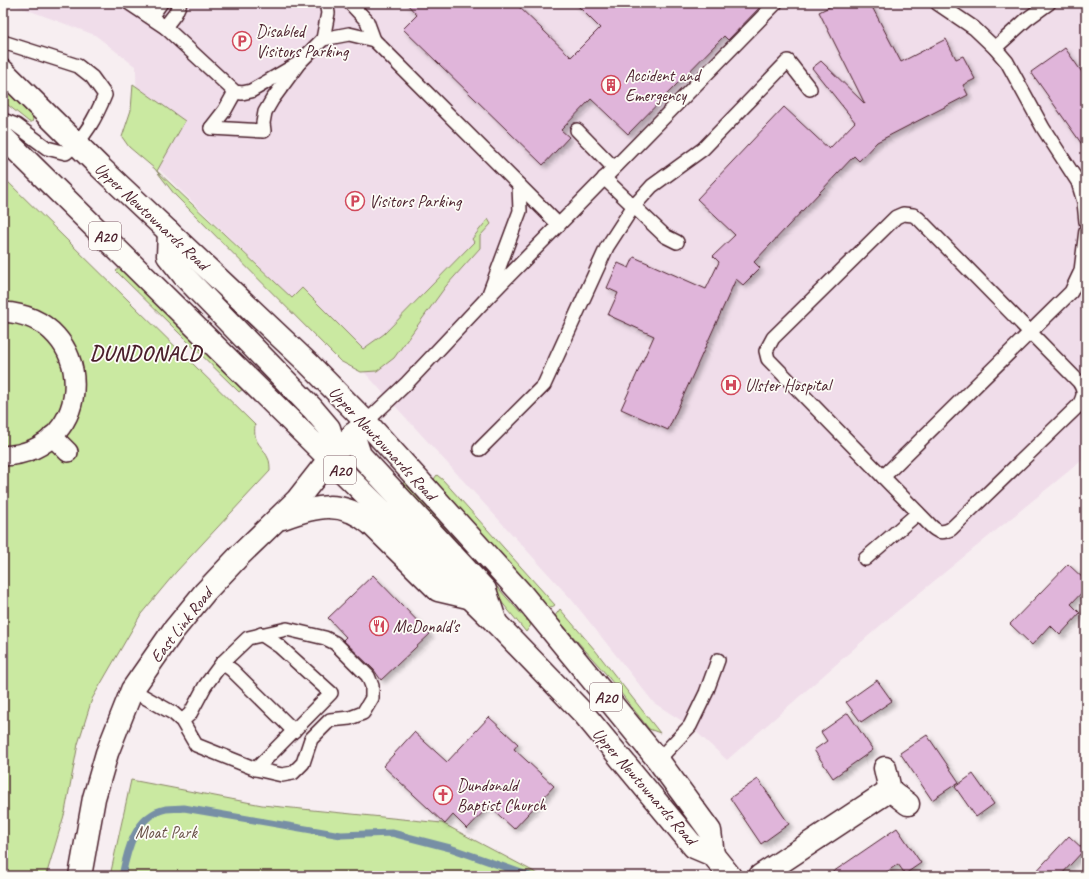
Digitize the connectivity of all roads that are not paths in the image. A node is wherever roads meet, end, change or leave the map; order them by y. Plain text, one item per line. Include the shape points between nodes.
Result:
1 (129, 3) edge
2 (161, 3) edge
3 (180, 3) edge
4 (326, 3) edge
5 (350, 3) edge
6 (937, 3) edge
7 (1049, 3) edge
8 (770, 6) edge
9 (151, 17) junction
10 (165, 27) junction
11 (323, 38) junction
12 (374, 40) junction
13 (3, 42) edge
14 (995, 48) junction
15 (298, 63) junction
16 (3, 71) edge
17 (810, 89) dead end
18 (234, 92) junction
19 (3, 120) edge
20 (577, 130) dead end
21 (3, 137) edge
22 (77, 144) junction
23 (614, 168) junction
24 (604, 178) junction
25 (519, 185) junction
26 (633, 207) junction
27 (1086, 222) edge
28 (559, 225) junction
29 (1086, 230) edge
30 (169, 232) junction
31 (678, 242) dead end
32 (1085, 254) edge
33 (488, 297) junction
34 (3, 312) edge
35 (1030, 332) junction
36 (359, 428) junction
37 (52, 436) junction
38 (480, 449) dead end
39 (68, 452) dead end
40 (333, 455) junction
41 (3, 456) edge
42 (883, 477) junction
43 (918, 512) junction
44 (275, 521) junction
45 (865, 559) dead end
46 (468, 597) junction
47 (496, 623) junction
48 (261, 634) junction
49 (718, 660) dead end
50 (222, 663) junction
51 (132, 690) junction
52 (182, 721) junction
53 (294, 732) junction
54 (658, 760) junction
55 (885, 768) dead end
56 (256, 769) junction
57 (890, 790) junction
58 (908, 804) dead end
59 (713, 855) junction
60 (80, 876) edge
61 (730, 876) edge
62 (760, 876) edge

1 - 9 lane
2 - 9 lane
3 - 10 lane
4 - 11 lane via 328,13
5 - 12 lane via 367,21
6 - 14 lane via 974,28
7 - 14 lane
8 - 23 lane
9 - 10 lane
10 - 18 lane
11 - 12 lane via 350,34
11 - 15 lane
12 - 25 lane
13 - 22 lane via 78,66 100,86 105,95 92,122
14 - 27 lane via 1007,62 1042,128 1078,182
15 - 18 lane via 251,91
15 - 18 lane via 265,112 264,131 211,128 225,110
16 - 22 main road, Upper Newtownards Road / A20
17 - 26 lane via 788,61 703,149 652,186
19 - 22 lane via 16,125 47,148 66,153
20 - 23 lane
21 - 40 main road, Upper Newtownards Road / A20
22 - 30 main road, Upper Newtownards Road / A20
23 - 24 lane
24 - 26 lane
24 - 28 lane
25 - 28 lane
25 - 33 lane via 520,211
26 - 31 lane via 665,236
26 - 38 lane via 607,247 544,385
28 - 33 lane
29 - 32 lane
30 - 36 main road, Upper Newtownards Road / A20 via 309,364
30 - 40 main road via 168,256 329,428
32 - 35 lane via 1081,271 1071,292
33 - 36 lane via 407,383
34 - 37 street via 16,312 38,320 56,335 70,356 75,381 72,406 60,428
35 - 42 lane
35 - 42 lane via 919,219 913,215 903,214 896,217 773,338 766,351 768,359
35 - 43 lane via 1079,382 1083,389 1079,406 951,529 937,532
36 - 40 main road, East Link Road
36 - 47 main road via 360,455 485,590
36 - 54 main road, Upper Newtownards Road / A20 via 520,593
37 - 39 street
37 - 41 street via 42,445 19,455
40 - 44 main road, East Link Road via 297,500
40 - 46 main road, Upper Newtownards Road / A20
42 - 43 lane
43 - 45 lane
44 - 46 main road via 310,508 325,506 352,512 371,524 438,590
44 - 51 main road, East Link Road via 205,592 173,631
46 - 47 main road, Upper Newtownards Road / A20
47 - 59 main road, Upper Newtownards Road / A20 via 584,714 694,846
48 - 50 lane via 248,638
48 - 53 lane via 279,646 331,693
48 - 56 lane via 287,629 336,643 368,676 372,686 372,698 363,713 350,718 330,720 311,739 303,764 293,773 282,775
49 - 54 lane via 690,726
50 - 52 lane via 205,686 190,714
50 - 53 lane
51 - 52 lane via 173,713
51 - 60 main road, East Link Road via 102,768
52 - 56 lane via 196,745
53 - 56 lane
54 - 59 main road, Upper Newtownards Road / A20 via 710,831
55 - 57 main road
57 - 58 main road
57 - 62 main road
59 - 61 main road, Upper Newtownards Road / A20

